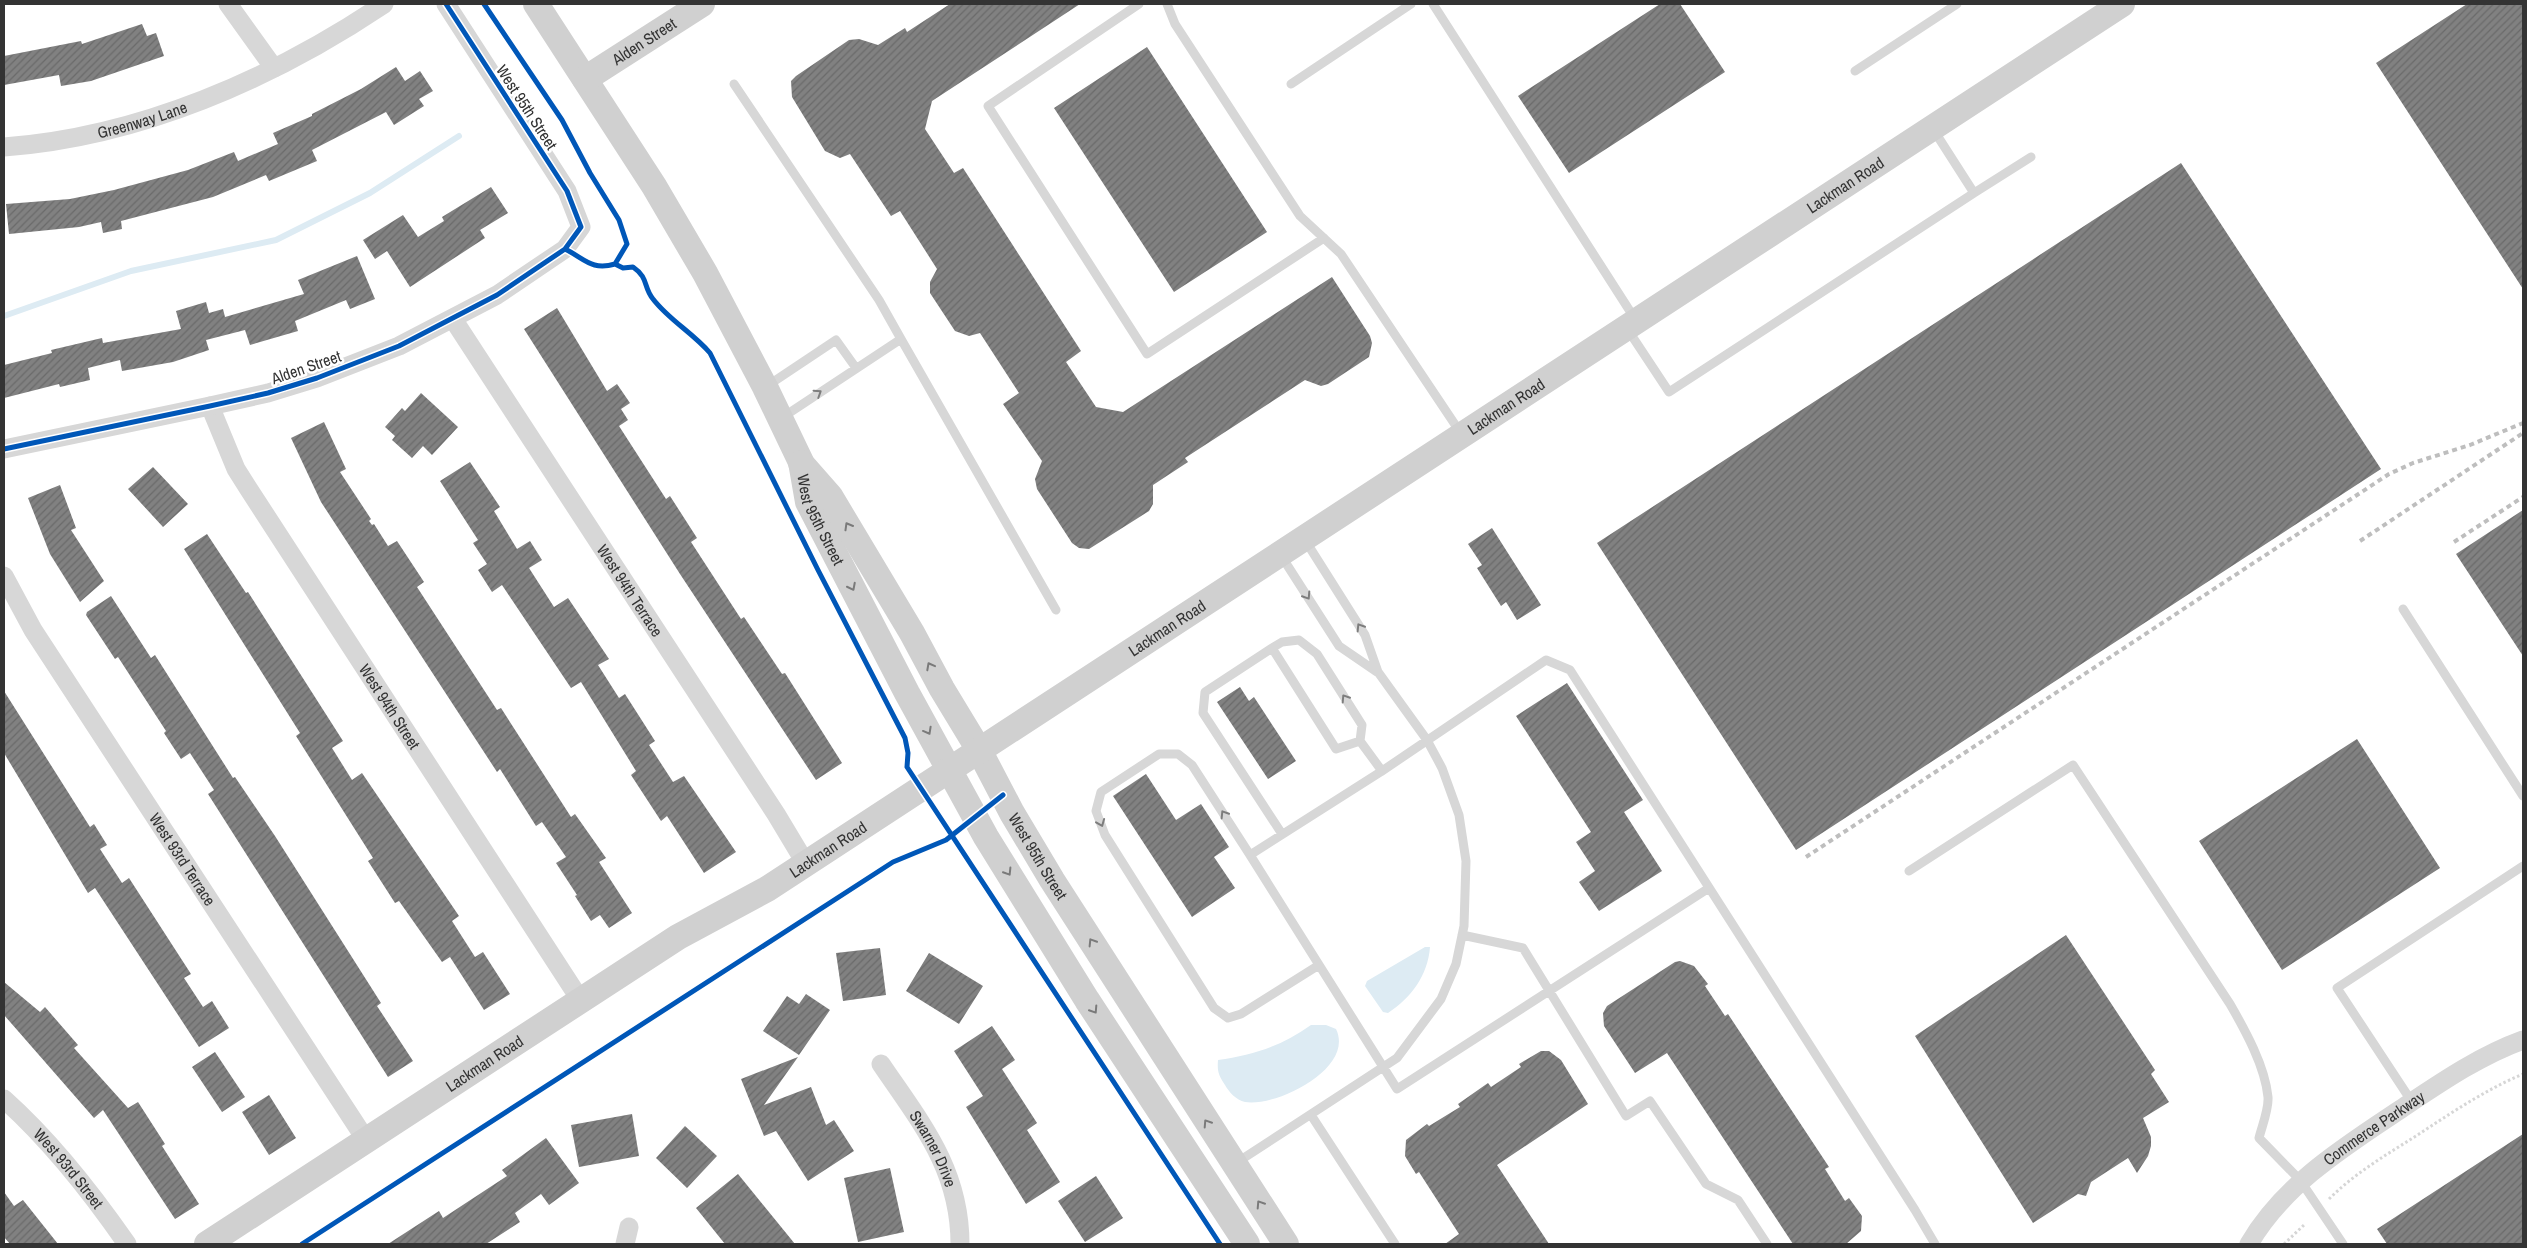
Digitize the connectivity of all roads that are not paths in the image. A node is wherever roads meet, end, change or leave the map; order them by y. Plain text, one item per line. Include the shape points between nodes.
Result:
1 (228, 4) edge
2 (384, 4) edge
3 (446, 4) edge
4 (536, 4) edge
5 (702, 4) edge
6 (1139, 4) edge
7 (1167, 4) edge
8 (1411, 4) edge
9 (1433, 4) edge
10 (1957, 4) edge
11 (2122, 4) edge
12 (274, 68) junction
13 (1855, 71) dead end
14 (586, 79) junction
15 (734, 84) dead end
16 (1291, 84) dead end
17 (1932, 128) junction
18 (4, 147) edge
19 (2031, 157) dead end
20 (1974, 193) junction
21 (581, 227) joint
22 (1324, 238) junction
23 (453, 319) junction
24 (1631, 324) junction
25 (902, 339) junction
26 (856, 368) junction
27 (766, 387) junction
28 (210, 406) junction
29 (780, 418) junction
30 (1462, 435) junction
31 (4, 449) edge
32 (801, 462) junction
33 (1305, 540) junction
34 (1281, 555) junction
35 (4, 576) edge
36 (2403, 609) dead end
37 (1056, 610) dead end
38 (1272, 648) junction
39 (1378, 672) junction
40 (1427, 740) junction
41 (1360, 741) junction
42 (979, 750) junction
43 (949, 770) junction
44 (1382, 771) junction
45 (2523, 796) edge
46 (1282, 834) junction
47 (1250, 855) junction
48 (806, 864) junction
49 (2523, 866) edge
50 (1909, 871) dead end
51 (1709, 888) junction
52 (1462, 935) junction
53 (1318, 965) junction
54 (1548, 992) junction
55 (581, 1001) junction
56 (2523, 1040) edge
57 (881, 1064) dead end
58 (1383, 1066) junction
59 (4, 1100) edge
60 (2412, 1102) junction
61 (1311, 1115) junction
62 (366, 1140) junction
63 (1234, 1164) junction
64 (2300, 1180) junction
65 (127, 1244) edge
66 (207, 1244) edge
67 (960, 1244) edge
68 (1247, 1244) edge
69 (1286, 1244) edge
70 (1395, 1244) edge
71 (1767, 1244) edge
72 (1935, 1244) edge
73 (2249, 1244) edge
74 (2343, 1244) edge

1 - 12 street
2 - 12 street, Greenway Lane
3 - 21 street, West 95th Street via 567,191
4 - 14 main road, West 95th Street
5 - 14 main road, Alden Street
6 - 22 lane via 988,106 1147,354
7 - 22 lane via 1176,24 1300,216
8 - 16 lane
9 - 24 lane
10 - 13 lane
11 - 17 main road, Lackman Road
12 - 18 street, Greenway Lane via 206,99 147,119 69,138
14 - 27 main road, West 95th Street via 705,272
15 - 25 lane
17 - 20 lane
17 - 24 main road, Lackman Road
19 - 20 lane
20 - 24 lane via 1669,392
21 - 23 street, Alden Street via 565,249
22 - 30 lane via 1341,254
23 - 28 street, Alden Street via 399,346 318,378
23 - 48 street, West 94th Terrace
24 - 30 main road, Lackman Road
25 - 26 lane
25 - 37 lane
26 - 27 lane via 836,340
29 -> 26 lane
27 - 29 main road, West 95th Street
28 - 31 street, Alden Street
28 - 55 street, West 94th Street via 236,469
29 - 32 main road, West 95th Street
30 - 33 main road, Lackman Road
42 -> 32 main road, West 95th Street via 830,496
32 -> 43 main road, West 95th Street via 808,502
33 - 34 main road, Lackman Road
39 -> 33 lane via 1365,635
34 -> 39 lane via 1340,646
34 - 42 main road, Lackman Road
35 - 62 street, West 93rd Terrace via 33,630
36 - 45 lane
38 - 41 lane via 1336,748
41 -> 38 lane via 1362,725 1317,654 1300,640 1282,642
38 - 46 lane via 1205,692 1203,713
39 - 40 lane
40 - 44 lane
40 - 51 lane via 1546,660 1570,670
40 - 52 lane via 1442,768 1459,815 1466,861
41 - 44 lane
42 - 43 main road, Lackman Road
63 -> 42 main road, West 95th Street via 1058,888
43 - 48 main road, Lackman Road
43 -> 68 main road, West 95th Street via 986,837 1087,1000
44 - 46 lane
46 - 47 lane
47 - 53 lane
47 -> 53 lane via 1192,765 1178,754 1158,754 1101,792 1096,811 1105,835 1214,1008 1228,1018 1241,1014
48 - 55 main road, Lackman Road via 678,937
49 - 60 lane via 2337,988
50 - 64 lane via 2073,765 2239,1020 2258,1063 2268,1098 2259,1138
51 - 54 lane
51 - 72 lane
52 - 54 lane via 1522,948
52 - 58 lane via 1456,964 1441,999 1397,1058
53 - 58 lane
54 - 58 lane via 1397,1089
54 - 71 lane via 1626,1116 1650,1100 1706,1184 1738,1200
55 - 62 main road, Lackman Road
56 - 60 street, Commerce Parkway via 2485,1057
57 - 67 street, Swarner Drive via 942,1157 953,1190
58 - 61 lane
59 - 65 street, West 93rd Street via 62,1159 102,1207
60 - 64 street, Commerce Parkway
61 - 63 lane
61 - 70 lane
62 - 66 main road, Lackman Road
69 -> 63 main road, West 95th Street
64 - 73 street, Commerce Parkway
64 - 74 lane

